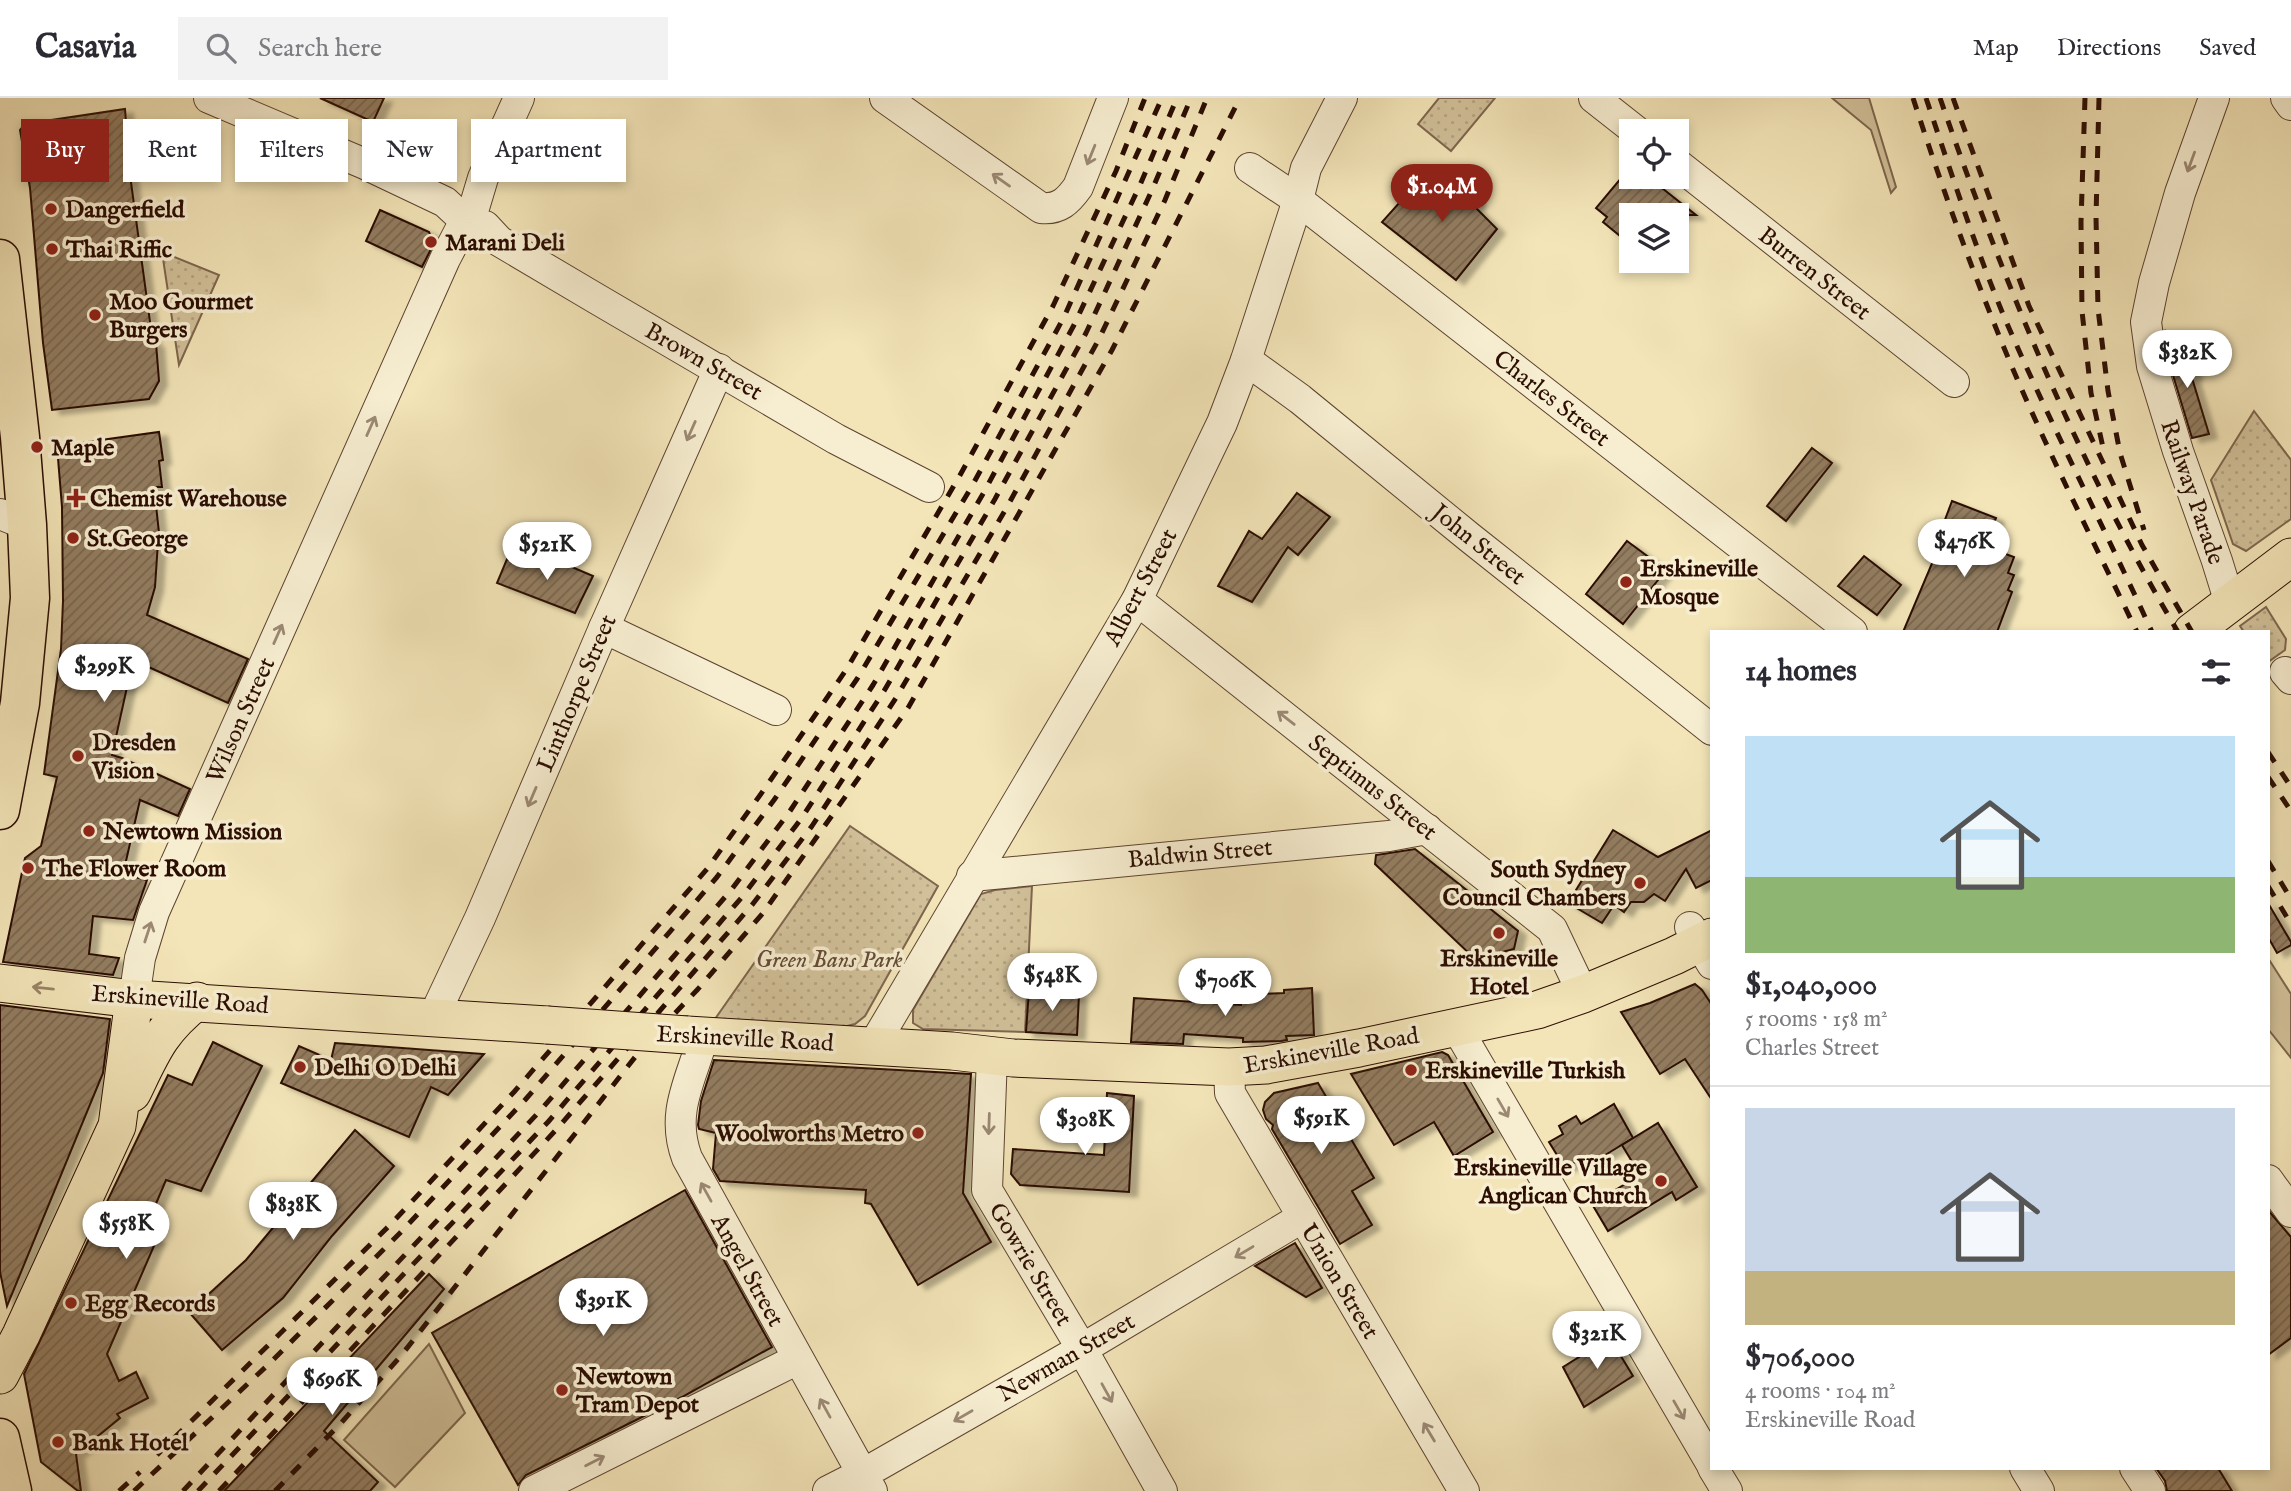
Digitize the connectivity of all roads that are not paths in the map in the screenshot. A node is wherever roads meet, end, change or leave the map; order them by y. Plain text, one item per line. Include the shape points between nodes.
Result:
1 (209, 98) edge
2 (519, 98) edge
3 (885, 98) edge
4 (1114, 98) edge
5 (1342, 98) edge
6 (1594, 98) edge
7 (2214, 98) edge
8 (2286, 98) edge
9 (2291, 105) edge
10 (1621, 119) edge
11 (1250, 167) dead end
12 (1689, 173) edge
13 (1298, 200) junction
14 (469, 220) junction
15 (0, 259) edge
16 (0, 265) edge
17 (1246, 359) junction
18 (719, 369) junction
19 (1954, 382) dead end
20 (929, 487) dead end
21 (14, 519) edge
22 (2291, 557) edge
23 (1137, 600) junction
24 (2230, 603) junction
25 (604, 628) junction
26 (2196, 629) edge
27 (1850, 630) edge
28 (776, 710) dead end
29 (1710, 728) edge
30 (0, 810) edge
31 (1427, 829) junction
32 (972, 876) junction
33 (1705, 937) edge
34 (0, 983) edge
35 (1581, 987) junction
36 (134, 999) junction
37 (197, 1001) junction
38 (433, 1018) junction
39 (1472, 1024) junction
40 (695, 1036) junction
41 (873, 1046) junction
42 (992, 1056) junction
43 (1228, 1067) junction
44 (117, 1126) junction
45 (2270, 1183) edge
46 (2291, 1212) edge
47 (1303, 1217) junction
48 (1082, 1349) junction
49 (798, 1359) junction
50 (0, 1375) edge
51 (0, 1438) edge
52 (1710, 1463) edge
53 (1714, 1470) edge
54 (2026, 1470) edge
55 (2136, 1470) edge
56 (867, 1482) edge
57 (12, 1491) edge
58 (534, 1491) edge
59 (828, 1491) edge
60 (1162, 1491) edge
61 (1464, 1491) edge
62 (1727, 1491) edge
63 (2039, 1491) edge
64 (2150, 1491) edge

1 - 14 street, Brown Street via 446,202
2 - 14 street, Wilson Street
4 -> 3 street via 1078,187 1051,209 1041,208
5 - 13 street, Albert Street via 1306,168
6 - 10 street
7 -> 24 street, Railway Parade via 2180,193 2146,322 2152,366
8 - 9 street
11 - 13 street, Charles Street
12 - 19 street, Burren Street
13 - 17 street, Albert Street
13 - 27 street, Charles Street
14 - 18 street, Brown Street
36 -> 14 street, Wilson Street via 140,958 155,912 445,259
15 - 16 highway
16 - 21 highway
17 - 23 street, Albert Street via 1222,423
17 - 29 street, John Street
18 - 20 street, Brown Street via 836,439
18 -> 25 street, Linthorpe Street
21 - 30 highway via 30,598 20,703
22 - 24 main road
31 -> 23 street, Septimus Street
23 - 32 street, Albert Street
24 - 26 main road
25 - 28 street
25 -> 38 street, Linthorpe Street
31 - 32 street, Baldwin Street
31 - 35 street, Septimus Street via 1552,929
32 - 41 street, Albert Street
33 - 35 main road, Erskineville Road via 1630,958
36 -> 34 main road, Erskineville Road
35 - 39 main road, Erskineville Road
36 - 37 main road, Erskineville Road
36 - 44 main road, Wilson Street
37 - 38 main road, Erskineville Road
37 - 44 main road via 159,1038
38 - 40 main road, Erskineville Road, bridge
39 - 43 main road, Erskineville Road via 1278,1063
39 -> 52 street
40 - 41 main road, Erskineville Road
49 -> 40 street, Angel Street via 682,1146 682,1099
41 - 42 main road, Erskineville Road
42 - 43 main road, Erskineville Road
42 -> 48 street, Gowrie Street via 987,1190
43 - 47 street, Union Street via 1230,1093
44 - 50 main road, Wilson Street
45 - 46 street
47 -> 48 street, Newman Street
61 -> 47 street, Union Street
48 -> 56 street, Newman Street
48 -> 60 street, Gowrie Street
56 -> 49 street, Angel Street
58 -> 49 street
51 - 57 highway
53 - 62 street
54 - 63 street
55 - 64 street
56 - 59 street, Newman Street

